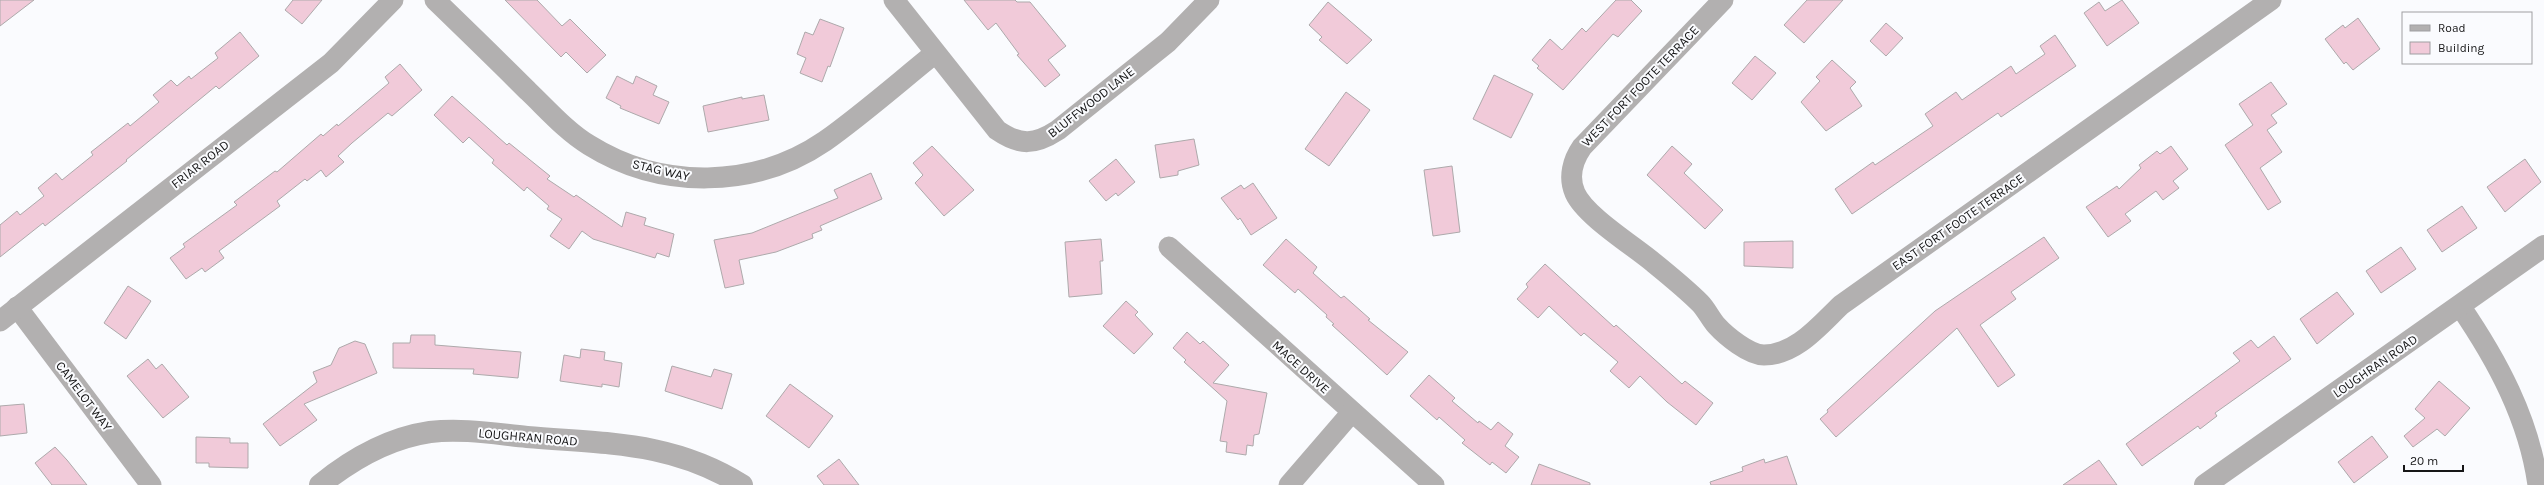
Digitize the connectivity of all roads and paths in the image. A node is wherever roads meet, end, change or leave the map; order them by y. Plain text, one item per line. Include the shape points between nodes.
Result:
1 (393, 0) edge
2 (435, 0) edge
3 (894, 0) edge
4 (1208, 0) edge
5 (1723, 0) edge
6 (2271, 0) edge
7 (934, 54) junction
8 (2544, 246) edge
9 (1169, 247) dead end
10 (1654, 263) joint
11 (2460, 306) junction
12 (17, 307) junction
13 (0, 321) edge
14 (1352, 412) junction
15 (152, 485) edge
16 (320, 485) edge
17 (742, 485) edge
18 (1289, 485) edge
19 (1434, 485) edge
20 (2205, 485) edge
21 (2538, 485) edge

1 - 12 street, FRIAR ROAD via 331,63
2 - 7 street, STAG WAY via 560,122 588,145 618,160 682,178 718,178 750,174 788,161 825,141
3 - 7 street, BLUFFWOOD LANE
4 - 7 street, BLUFFWOOD LANE via 1168,42 1064,125 1044,139 1030,142 1011,140 997,130
5 - 10 street, WEST FORT FOOTE TERRACE via 1602,124 1575,158 1573,183 1575,193 1584,208
6 - 10 street, EAST FORT FOOTE TERRACE via 1841,305 1804,340 1776,354 1762,355 1726,336 1701,304
8 - 11 street, LOUGHRAN ROAD
9 - 14 street, MACE DRIVE
11 - 20 street, LOUGHRAN ROAD
11 - 21 street via 2489,348 2510,390 2528,441
12 - 13 street, FRIAR ROAD
12 - 15 street, CAMELOT WAY
14 - 18 street
14 - 19 street, MACE DRIVE
16 - 17 street, LOUGHRAN ROAD via 357,458 384,446 431,432 461,432 667,451 720,471

